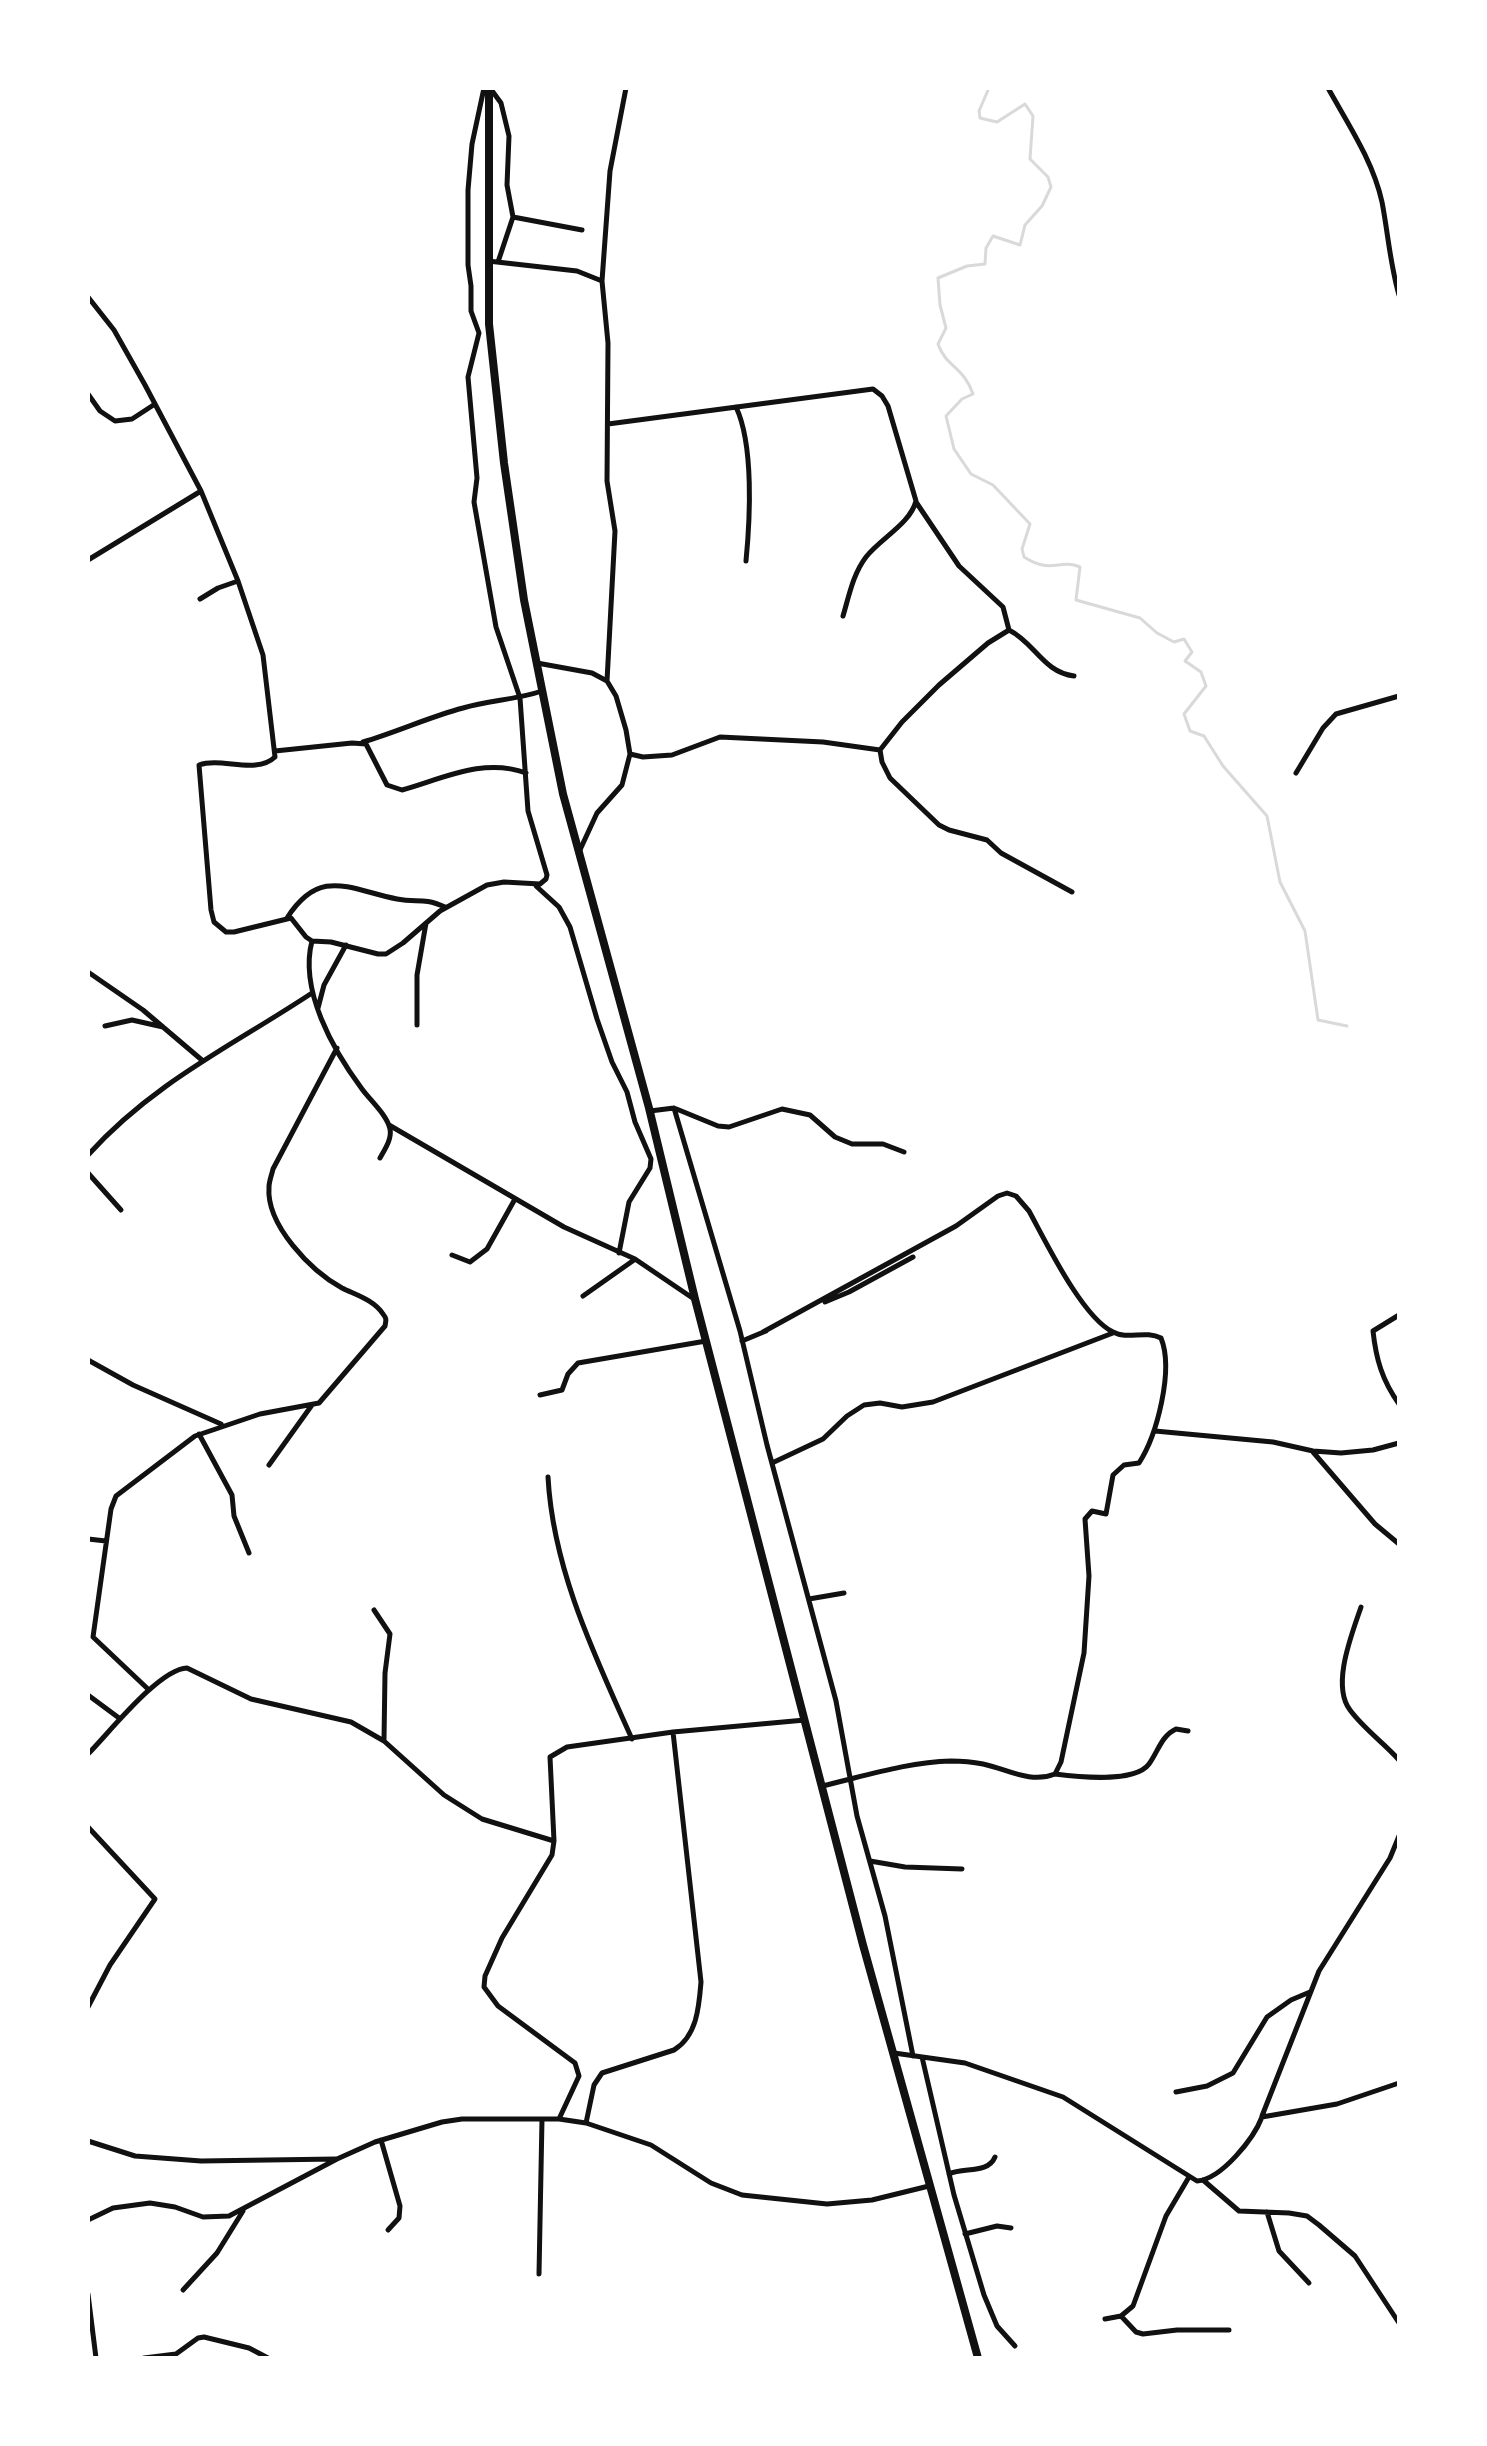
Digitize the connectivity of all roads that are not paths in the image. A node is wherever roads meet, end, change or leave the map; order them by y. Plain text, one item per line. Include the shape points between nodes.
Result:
1 (488, 88) edge
2 (626, 88) edge
3 (1328, 88) edge
4 (513, 217) junction
5 (582, 230) dead end
6 (487, 261) junction
7 (498, 262) junction
8 (602, 281) junction
9 (1399, 295) edge
10 (88, 297) edge
11 (94, 305) junction
12 (88, 310) edge
13 (88, 394) edge
14 (155, 404) junction
15 (736, 407) junction
16 (608, 424) junction
17 (201, 491) junction
18 (916, 501) junction
19 (88, 560) edge
20 (746, 561) dead end
21 (238, 581) junction
22 (200, 599) dead end
23 (843, 616) dead end
24 (1009, 630) junction
25 (535, 663) junction
26 (1074, 676) dead end
27 (607, 681) junction
28 (542, 691) junction
29 (1399, 696) edge
30 (520, 698) junction
31 (361, 743) junction
32 (880, 750) junction
33 (275, 751) junction
34 (630, 754) junction
35 (526, 773) junction
36 (1296, 773) dead end
37 (579, 853) junction
38 (535, 886) junction
39 (1072, 892) dead end
40 (446, 907) junction
41 (287, 918) junction
42 (426, 922) junction
43 (312, 941) junction
44 (346, 945) junction
45 (88, 972) edge
46 (312, 993) junction
47 (318, 1008) junction
48 (417, 1025) dead end
49 (105, 1026) dead end
50 (164, 1027) junction
51 (337, 1048) junction
52 (203, 1061) junction
53 (674, 1108) junction
54 (649, 1111) junction
55 (389, 1125) junction
56 (904, 1152) dead end
57 (88, 1155) edge
58 (380, 1158) dead end
59 (88, 1173) edge
60 (515, 1199) junction
61 (121, 1210) dead end
62 (619, 1253) junction
63 (452, 1255) dead end
64 (913, 1257) dead end
65 (635, 1259) junction
66 (583, 1296) dead end
67 (695, 1299) junction
68 (1399, 1315) edge
69 (763, 1332) junction
70 (1113, 1333) junction
71 (706, 1341) junction
72 (742, 1341) junction
73 (88, 1360) edge
74 (540, 1395) dead end
75 (313, 1404) junction
76 (1399, 1404) edge
77 (222, 1425) junction
78 (1155, 1431) junction
79 (199, 1434) junction
80 (1399, 1443) edge
81 (1313, 1451) junction
82 (772, 1463) junction
83 (269, 1465) dead end
84 (548, 1477) dead end
85 (88, 1539) edge
86 (106, 1541) junction
87 (1399, 1544) edge
88 (249, 1553) dead end
89 (844, 1593) dead end
90 (809, 1599) junction
91 (1361, 1607) dead end
92 (374, 1610) dead end
93 (90, 1638) edge
94 (149, 1690) junction
95 (88, 1695) edge
96 (119, 1718) junction
97 (806, 1720) junction
98 (1188, 1731) dead end
99 (673, 1732) junction
100 (632, 1739) junction
101 (384, 1741) junction
102 (88, 1754) edge
103 (1399, 1760) edge
104 (1055, 1774) junction
105 (850, 1779) junction
106 (822, 1786) junction
107 (88, 1827) edge
108 (1399, 1836) edge
109 (554, 1841) junction
110 (1390, 1858) junction
111 (870, 1861) junction
112 (1399, 1861) edge
113 (962, 1869) dead end
114 (1311, 1992) junction
115 (88, 2007) edge
116 (894, 2053) junction
117 (913, 2056) junction
118 (922, 2057) junction
119 (1399, 2083) edge
120 (1176, 2092) dead end
121 (1262, 2117) junction
122 (542, 2119) junction
123 (559, 2119) junction
124 (586, 2123) junction
125 (381, 2140) junction
126 (88, 2141) edge
127 (995, 2157) dead end
128 (337, 2159) junction
129 (949, 2174) junction
130 (1189, 2177) junction
131 (1203, 2180) junction
132 (930, 2186) junction
133 (88, 2210) edge
134 (244, 2210) junction
135 (1267, 2212) junction
136 (91, 2218) edge
137 (1011, 2228) dead end
138 (388, 2230) dead end
139 (965, 2234) junction
140 (539, 2274) dead end
141 (1309, 2283) dead end
142 (183, 2290) dead end
143 (88, 2294) edge
144 (1121, 2316) junction
145 (1105, 2319) dead end
146 (1399, 2323) edge
147 (1229, 2330) dead end
148 (1015, 2346) dead end
149 (96, 2358) edge
150 (144, 2358) edge
151 (268, 2358) edge
152 (978, 2358) edge

1 - 4 street via 501,103 509,136 507,185
1 - 6 highway
1 - 30 street via 472,144 468,190 471,311 479,333 468,377 477,478 474,502 496,627
2 - 8 street via 610,171
3 - 9 street via 1373,175
4 - 5 street
4 - 7 street
6 - 7 street
6 - 25 highway via 504,463
7 - 8 street via 577,271
8 - 16 street
10 - 11 street
11 - 12 street
11 - 14 street
13 - 14 street via 115,421 132,419
14 - 17 street
15 - 16 street
15 - 18 street via 873,389 888,406
15 - 20 street via 750,498
16 - 27 street via 607,481 615,531
17 - 19 street
17 - 21 street
18 - 23 street via 908,517 865,559
18 - 24 street via 959,566 1003,607
21 - 22 street
21 - 33 street via 263,655
24 - 26 street via 1050,668
24 - 32 street via 939,685
25 - 27 street via 592,673
25 - 28 highway
27 - 34 street via 621,711
28 - 30 street
28 - 37 highway
29 - 36 street via 1336,714
30 - 31 street via 459,709
30 - 35 street
31 - 33 street
31 - 35 street via 369,746 382,778 393,789 489,768 508,766
32 - 34 street via 720,737 672,755
32 - 39 street via 890,778 939,825 987,840
33 - 41 street via 265,763 201,763 199,769 214,922 234,932
34 - 37 street via 622,785 597,813
35 - 38 street via 528,811 547,875
37 - 54 highway
38 - 40 street via 495,882
38 - 62 street via 559,907 570,927 601,1031 651,1159 629,1202
40 - 41 street via 429,899 404,900 323,886 299,900
40 - 42 street
41 - 43 street
42 - 44 street via 386,954
42 - 48 street
43 - 44 street
43 - 46 street via 307,970
44 - 47 street
45 - 50 street
46 - 47 street
46 - 52 street
47 - 51 street
49 - 50 street via 132,1020
50 - 52 street
51 - 55 street
51 - 75 street via 273,1169 270,1198 279,1224 309,1265 367,1299 386,1320 383,1331 323,1400
52 - 57 street via 124,1118
53 - 54 street
53 - 56 street via 729,1127 782,1109 810,1115 852,1144 883,1144
53 - 72 street
54 - 67 highway
55 - 58 street via 390,1137
55 - 60 street
59 - 61 street
60 - 62 street
60 - 63 street via 483,1254 470,1262
62 - 65 street
64 - 69 street
65 - 66 street
65 - 67 street
67 - 71 highway
68 - 76 street via 1373,1331 1382,1378
69 - 70 street via 1007,1193 1022,1202 1098,1323
69 - 72 street
70 - 78 street via 1161,1338 1165,1373
70 - 82 street via 933,1402 864,1405 823,1439
71 - 74 street via 578,1363 562,1390
71 - 97 highway
72 - 82 street
73 - 77 street
75 - 77 street
75 - 83 street
77 - 79 street
78 - 81 street
78 - 104 street via 1139,1463 1124,1465 1113,1475 1106,1514 1092,1511 1085,1519 1089,1576 1084,1653
79 - 86 street via 119,1492
79 - 88 street via 232,1495
80 - 81 street via 1341,1453
81 - 87 street via 1375,1524
82 - 90 street
84 - 100 street via 572,1596
85 - 86 street
86 - 93 street
89 - 90 street
90 - 105 street
91 - 103 street via 1342,1666 1344,1700
92 - 101 street via 390,1634
93 - 94 street
94 - 96 street
94 - 101 street via 176,1669 187,1668 251,1699 351,1722
95 - 96 street
96 - 102 street
97 - 99 street
97 - 106 highway
98 - 104 street via 1167,1734 1140,1772
99 - 100 street
99 - 124 street via 701,1982 698,2013 684,2044 602,2073
100 - 109 street via 567,1747 550,1757
101 - 109 street via 444,1795 482,1819
104 - 105 street via 1013,1775 983,1764 952,1761
105 - 106 street
105 - 111 street
106 - 116 highway
107 - 115 street via 155,1899
108 - 110 street
109 - 123 street via 546,1868 502,1938 484,1987 498,2006 575,2063 579,2076
110 - 112 street
110 - 114 street via 1331,1948
111 - 113 street
111 - 117 street
114 - 120 street via 1267,2017 1233,2073 1207,2086
114 - 121 street
116 - 117 street
116 - 132 highway
117 - 118 street
118 - 129 street
118 - 130 street via 965,2063 1063,2097
119 - 121 street via 1337,2104
121 - 131 street via 1245,2145
122 - 123 street
122 - 125 street via 462,2119
122 - 140 street
123 - 124 street
124 - 132 street via 651,2145 711,2183 742,2195 827,2204
125 - 128 street
125 - 138 street via 400,2206 399,2218
126 - 128 street via 135,2156 201,2161
127 - 129 street via 988,2166
128 - 134 street
129 - 139 street
130 - 131 street
130 - 144 street via 1166,2216 1133,2306
131 - 135 street via 1239,2211
132 - 152 highway
133 - 136 street
134 - 136 street via 203,2217 150,2203 113,2208
134 - 142 street via 217,2253
135 - 141 street via 1279,2251
135 - 146 street via 1307,2216 1336,2239 1355,2256
137 - 139 street
139 - 148 street via 990,2315
143 - 149 street
144 - 145 street
144 - 147 street via 1143,2334
150 - 151 street via 176,2354 204,2337

